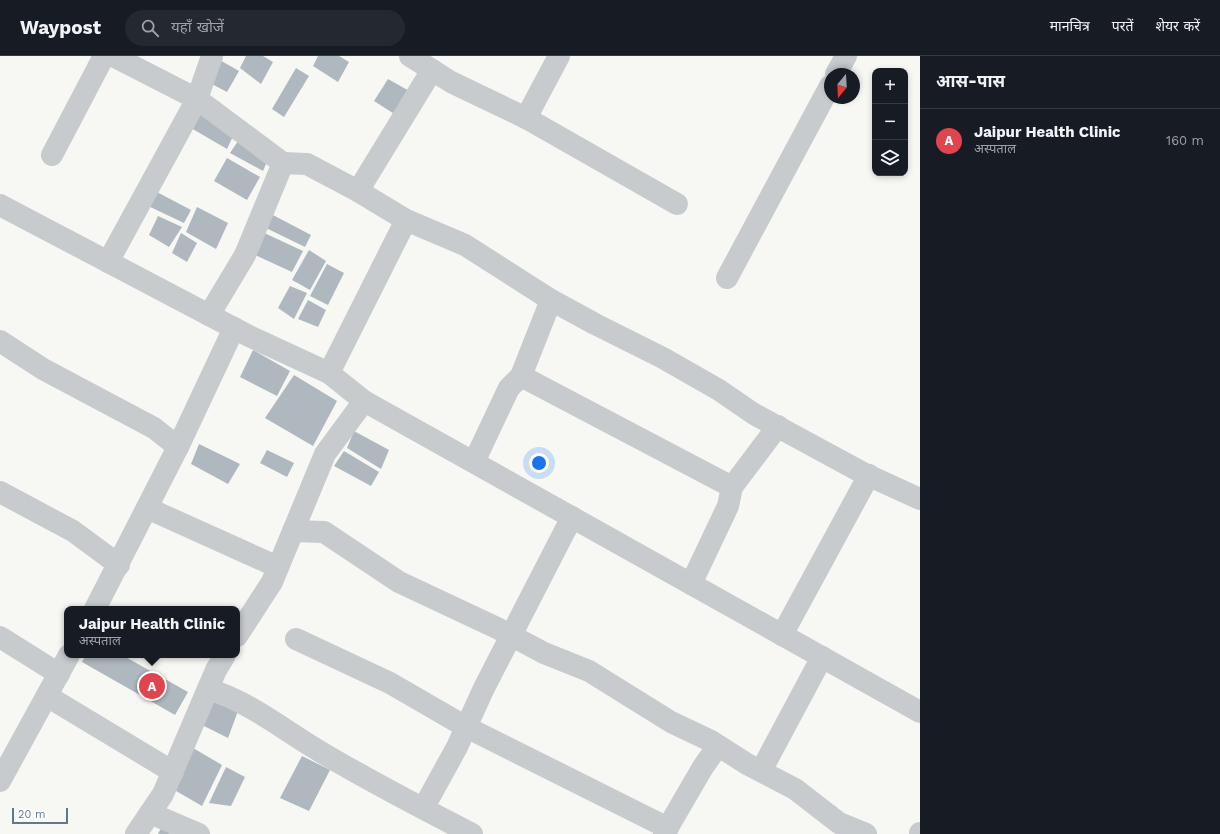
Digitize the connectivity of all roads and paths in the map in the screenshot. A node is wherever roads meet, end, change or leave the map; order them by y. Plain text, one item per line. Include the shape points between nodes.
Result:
1 (104, 56) edge
2 (113, 56) edge
3 (212, 56) edge
4 (410, 56) edge
5 (560, 56) edge
6 (846, 56) edge
7 (839, 68) edge
8 (432, 70) junction
9 (824, 97) edge
10 (197, 99) junction
11 (526, 118) junction
12 (52, 155) dead end
13 (283, 163) junction
14 (358, 191) junction
15 (676, 204) dead end
16 (0, 206) edge
17 (406, 220) junction
18 (108, 262) junction
19 (727, 278) dead end
20 (551, 300) junction
21 (209, 315) junction
22 (234, 328) junction
23 (0, 341) edge
24 (329, 373) junction
25 (521, 376) junction
26 (364, 400) junction
27 (778, 426) junction
28 (178, 447) junction
29 (474, 462) junction
30 (869, 475) junction
31 (732, 487) junction
32 (0, 492) edge
33 (920, 499) edge
34 (147, 508) junction
35 (572, 517) junction
36 (293, 531) junction
37 (118, 565) junction
38 (278, 567) junction
39 (692, 584) junction
40 (97, 606) edge
41 (240, 631) edge
42 (782, 635) junction
43 (512, 636) junction
44 (0, 637) edge
45 (296, 639) dead end
46 (822, 657) junction
47 (223, 658) edge
48 (64, 664) edge
49 (208, 689) junction
50 (47, 696) junction
51 (920, 712) edge
52 (466, 727) junction
53 (718, 746) junction
54 (761, 771) junction
55 (173, 772) junction
56 (0, 781) edge
57 (424, 807) junction
58 (150, 813) junction
59 (666, 831) edge
60 (136, 834) edge
61 (199, 834) edge
62 (472, 834) edge
63 (866, 834) edge

1 - 12 street
2 - 10 street
3 - 10 street
4 - 8 street
5 - 11 street
6 - 7 street
8 - 11 street via 451,82
8 - 14 street
9 - 19 street
10 - 13 street
10 - 18 street
11 - 15 street
13 - 14 street via 307,164
13 - 21 street via 244,255
14 - 17 street
16 - 18 street
17 - 20 street via 465,245
17 - 24 street
18 - 21 street
20 - 25 street
20 - 27 street via 663,358
21 - 22 street
22 - 24 street
22 - 28 street
23 - 28 street via 43,369 154,428
24 - 26 street
25 - 29 street via 509,388
25 - 31 street
26 - 29 street
26 - 36 street via 325,454
27 - 30 street
27 - 31 street
28 - 34 street
29 - 35 street
30 - 33 street
30 - 42 street
31 - 39 street via 728,506
32 - 37 street via 73,532
34 - 37 street
34 - 38 street
35 - 39 street
35 - 43 street
36 - 38 street
36 - 43 street via 324,532 399,582
37 - 40 street
38 - 41 street via 272,582
39 - 42 street
42 - 46 street
43 - 52 street
43 - 53 street via 544,653 589,671 671,722
44 - 48 street
45 - 52 street via 390,682
46 - 51 street
46 - 54 street
47 - 49 street
48 - 50 street
49 - 55 street
49 - 57 street via 227,694 262,713 380,787
50 - 55 street
50 - 56 street
52 - 57 street
52 - 59 street
53 - 54 street
53 - 59 street
54 - 63 street via 795,790 839,823
55 - 58 street via 163,794
57 - 62 street
58 - 60 street
58 - 61 street

